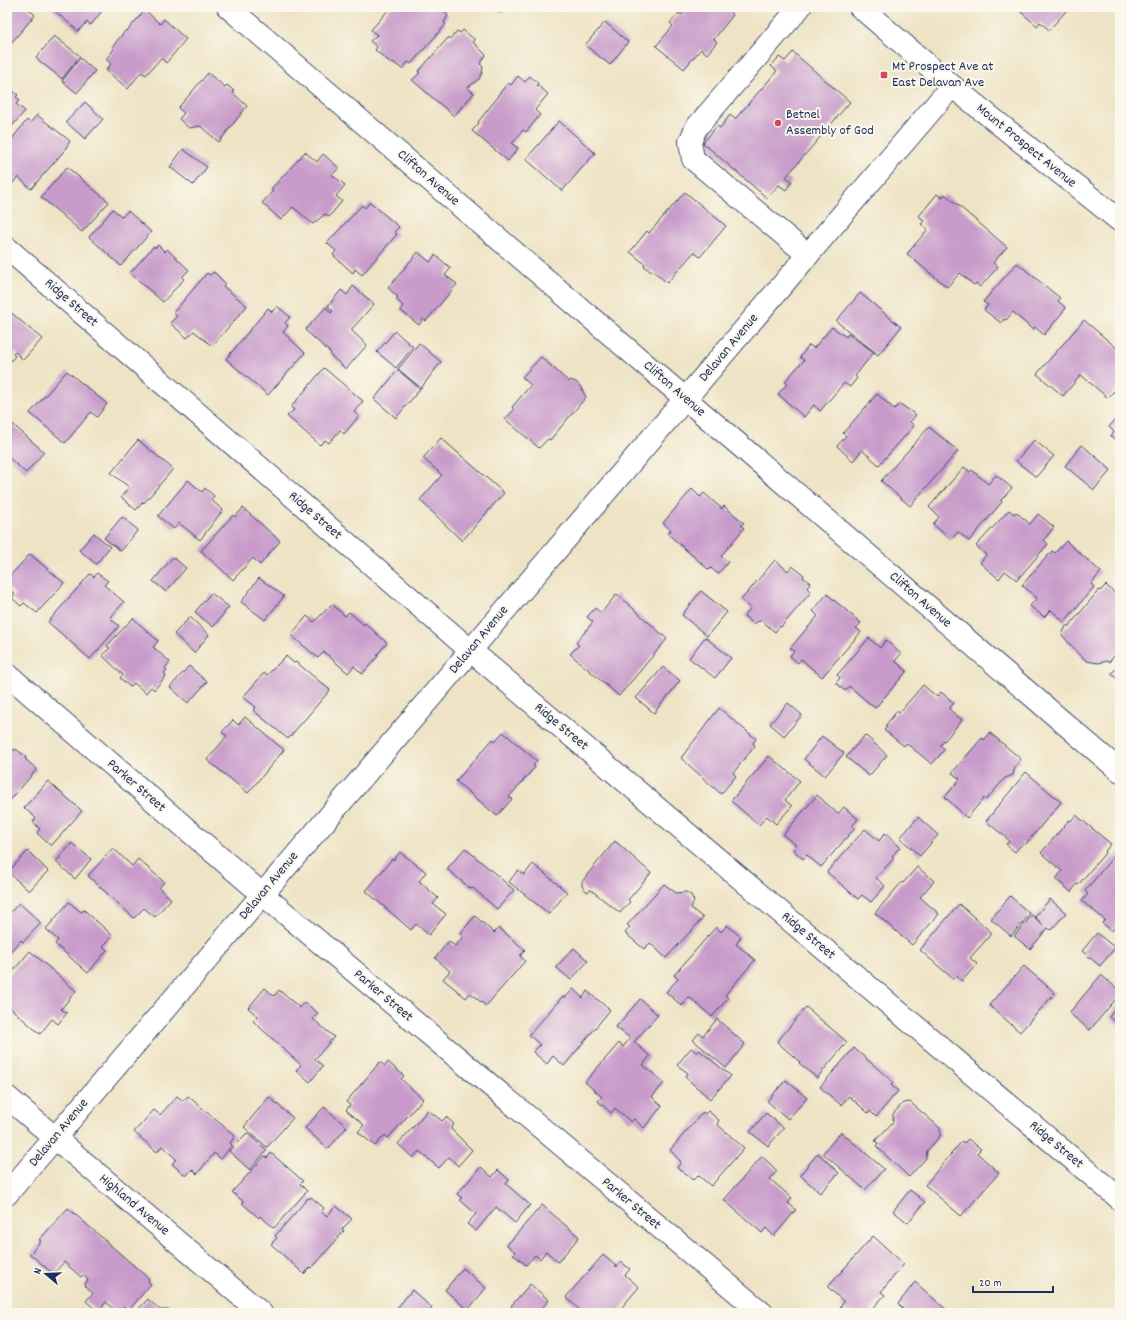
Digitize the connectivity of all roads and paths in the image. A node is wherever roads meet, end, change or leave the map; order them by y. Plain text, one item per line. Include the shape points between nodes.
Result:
1 (228, 7) edge
2 (800, 7) edge
3 (860, 7) edge
4 (952, 86) junction
5 (1120, 221) edge
6 (7, 248) edge
7 (808, 255) junction
8 (685, 399) junction
9 (470, 650) junction
10 (7, 674) edge
11 (1120, 771) edge
12 (262, 894) junction
13 (7, 1097) edge
14 (55, 1138) junction
15 (7, 1194) edge
16 (1120, 1199) edge
17 (261, 1313) edge
18 (762, 1313) edge

1 - 8 street, Clifton Avenue
2 - 7 street via 696,128 690,142 693,159
3 - 4 street, Mount Prospect Avenue
4 - 5 street, Mount Prospect Avenue
4 - 7 street, Delavan Avenue
6 - 9 street, Ridge Street
7 - 8 street, Delavan Avenue
8 - 9 street, Delavan Avenue
8 - 11 street, Clifton Avenue
9 - 12 street, Delavan Avenue
9 - 16 street, Ridge Street
10 - 12 street, Parker Street
12 - 14 street, Delavan Avenue
12 - 18 street, Parker Street
13 - 14 street, Highland Avenue
14 - 15 street, Delavan Avenue
14 - 17 street, Highland Avenue

